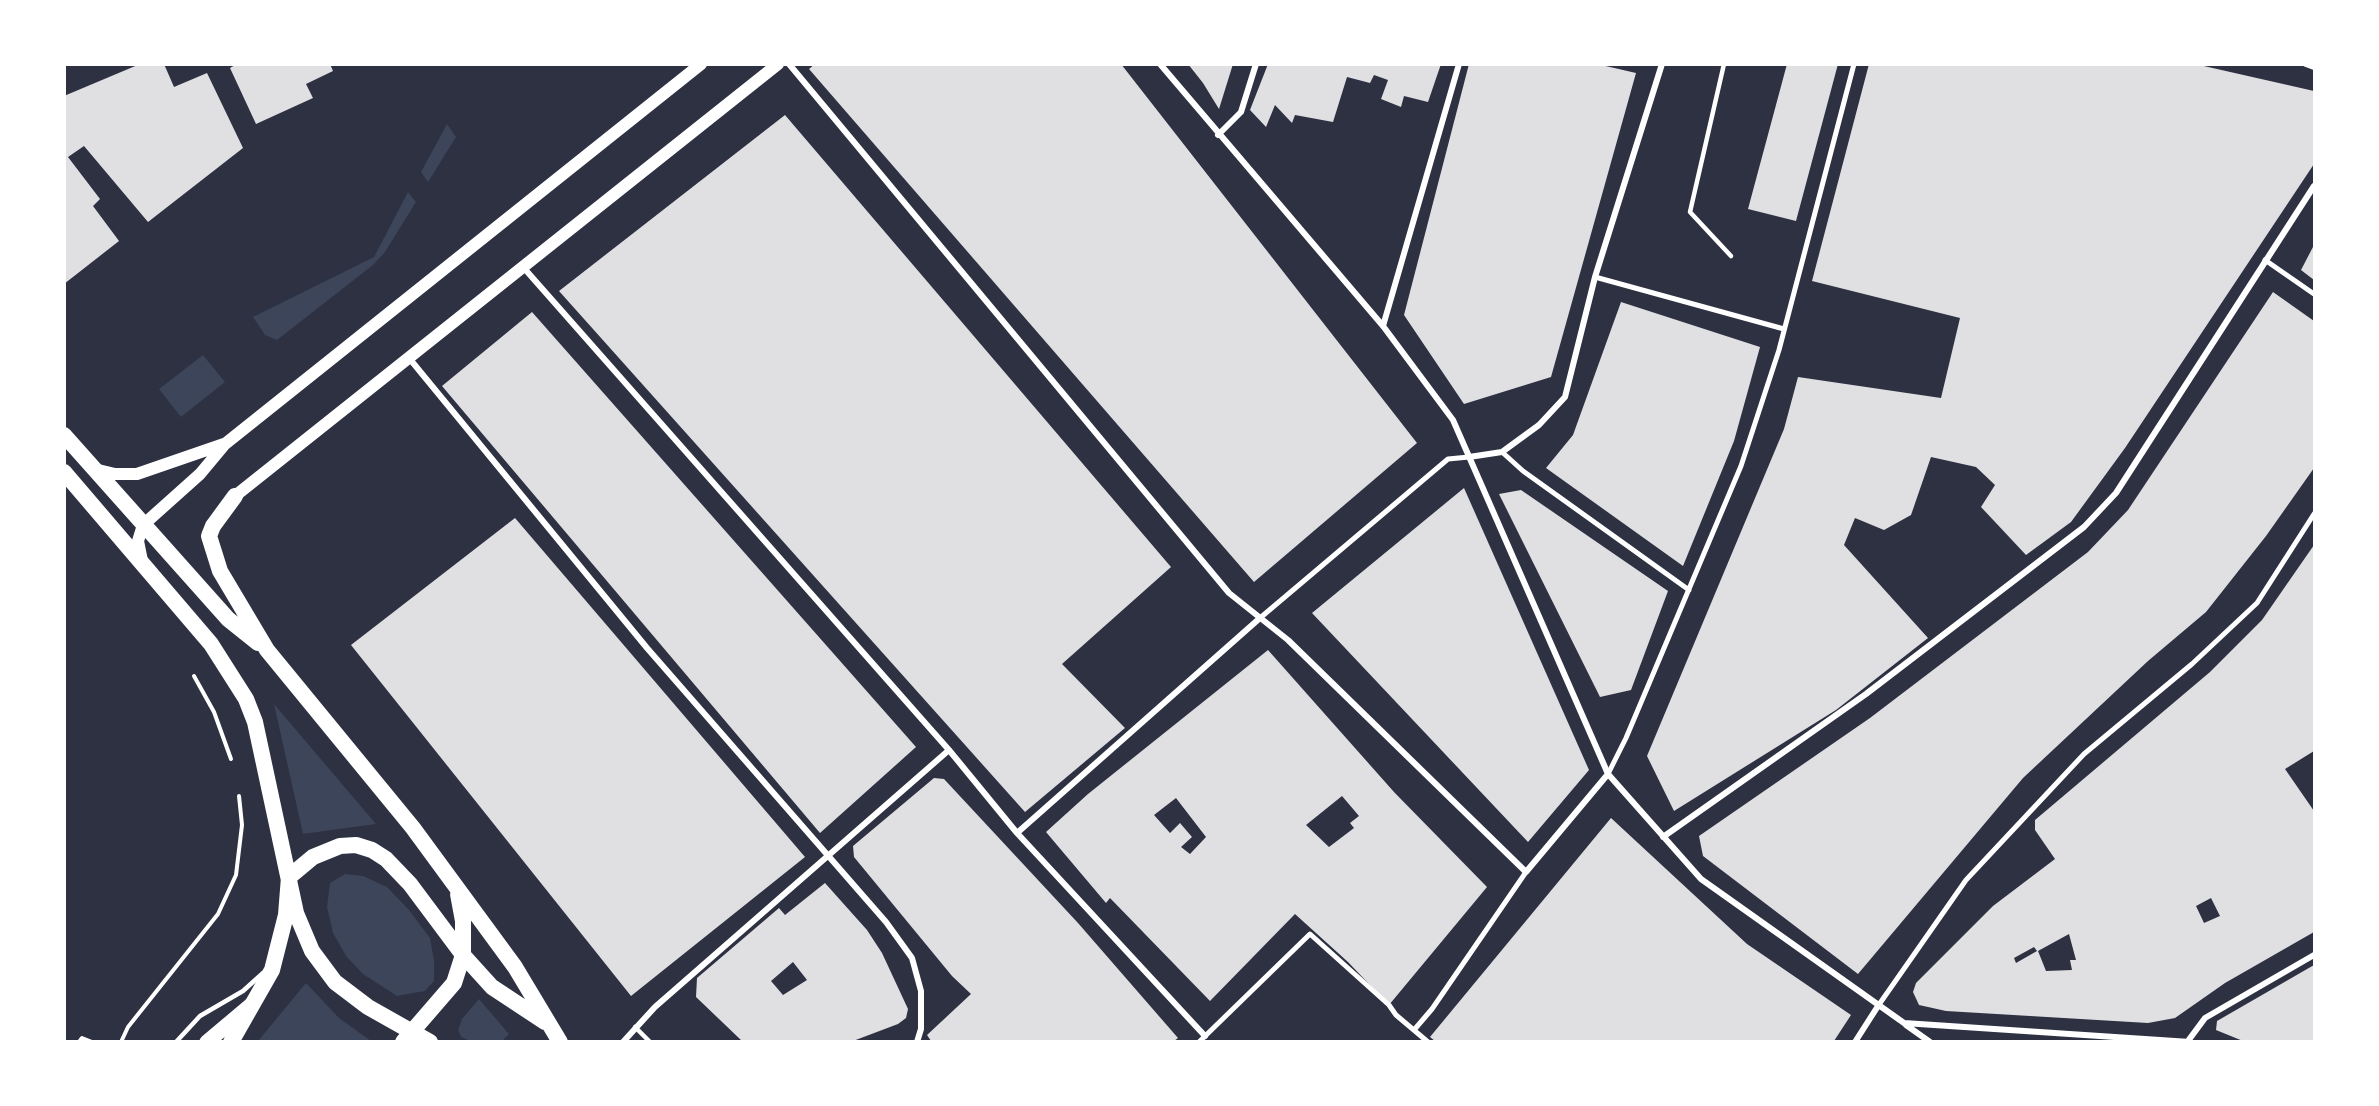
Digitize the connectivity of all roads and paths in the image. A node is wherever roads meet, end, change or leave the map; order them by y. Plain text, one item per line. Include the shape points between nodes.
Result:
1 (701, 64) edge
2 (778, 64) edge
3 (789, 64) edge
4 (1160, 64) edge
5 (1256, 64) edge
6 (1459, 64) edge
7 (1662, 64) edge
8 (1724, 64) edge
9 (1854, 64) edge
10 (2306, 64) edge
11 (2314, 67) edge
12 (1218, 135) junction
13 (2314, 186) edge
14 (1731, 256) dead end
15 (2265, 260) junction
16 (522, 266) junction
17 (1595, 277) junction
18 (2314, 294) edge
19 (1383, 326) junction
20 (1784, 329) junction
21 (409, 357) junction
22 (64, 435) edge
23 (225, 444) junction
24 (1502, 452) junction
25 (1469, 457) junction
26 (94, 469) junction
27 (64, 472) edge
28 (235, 496) joint
29 (2314, 514) edge
30 (143, 525) junction
31 (143, 562) junction
32 (1689, 590) junction
33 (1260, 618) junction
34 (267, 650) junction
35 (193, 673) dead end
36 (949, 750) junction
37 (233, 764) dead end
38 (1608, 774) junction
39 (239, 794) dead end
40 (1017, 833) junction
41 (1663, 837) junction
42 (830, 856) junction
43 (1526, 872) junction
44 (289, 877) junction
45 (457, 887) junction
46 (463, 955) junction
47 (2314, 955) edge
48 (276, 957) junction
49 (251, 1005) junction
50 (1878, 1006) junction
51 (1904, 1023) junction
52 (548, 1024) junction
53 (634, 1027) junction
54 (1414, 1030) junction
55 (407, 1036) edge
56 (1205, 1036) junction
57 (79, 1041) edge
58 (92, 1041) edge
59 (121, 1041) edge
60 (176, 1041) edge
61 (207, 1041) edge
62 (231, 1041) edge
63 (430, 1041) edge
64 (560, 1041) edge
65 (623, 1041) edge
66 (650, 1041) edge
67 (916, 1041) edge
68 (1199, 1041) edge
69 (1428, 1041) edge
70 (1855, 1041) edge
71 (1930, 1041) edge
72 (2189, 1041) edge

1 - 23 main road
2 - 16 main road
3 - 33 street via 1229,593
4 - 12 street
5 - 12 street via 1241,112
6 - 19 street
7 - 17 street
8 - 14 lane via 1690,212
9 - 20 street
10 - 11 street
12 - 19 street
13 - 15 street
15 - 18 street
15 - 41 street via 2116,493 2084,527 1866,694
16 - 21 main road
16 - 36 street
17 - 20 street
17 - 24 street via 1565,397 1539,425
19 - 25 street via 1453,420
20 - 32 street via 1741,466
21 - 28 main road
21 - 42 street via 647,648
22 - 26 highway
23 - 26 main road via 137,474
23 - 30 main road via 200,474
24 - 25 street
24 - 32 street
25 - 33 street via 1448,459
25 - 38 street
26 - 30 highway
27 - 31 highway
28 - 34 highway via 213,526 209,536 212,551 220,572
29 - 50 street via 2257,603 2192,664 2084,754 1966,880
30 - 31 main road via 138,541
30 - 34 highway via 228,619
31 - 44 highway via 211,644 246,699 255,722
32 - 38 street
33 - 40 street
33 - 43 street via 1288,640
34 - 45 highway
35 - 37 path via 214,712
36 - 40 street
36 - 42 street
38 - 41 street
38 - 43 street
39 - 59 path via 242,825 236,875 218,914
40 - 56 street
41 - 50 street via 1701,879
42 - 53 street
42 - 67 street via 912,958 921,991 921,1029
43 - 54 street
44 - 46 highway via 313,857 340,846 372,850 410,884
44 - 48 highway via 286,915
44 - 55 highway via 304,936 323,968 335,982
45 - 46 highway via 464,921
45 - 52 highway via 515,967
46 - 52 highway via 492,987
46 - 55 highway via 454,983
47 - 72 street via 2205,1018
48 - 49 highway
48 - 60 lane via 243,991 208,1009
49 - 61 main road
49 - 62 highway
50 - 51 street
50 - 70 street
51 - 71 street
51 - 72 street
52 - 64 highway
53 - 65 street
53 - 66 lane
54 - 56 street via 1310,934
54 - 69 street
55 - 63 highway
56 - 68 street
57 - 58 path

